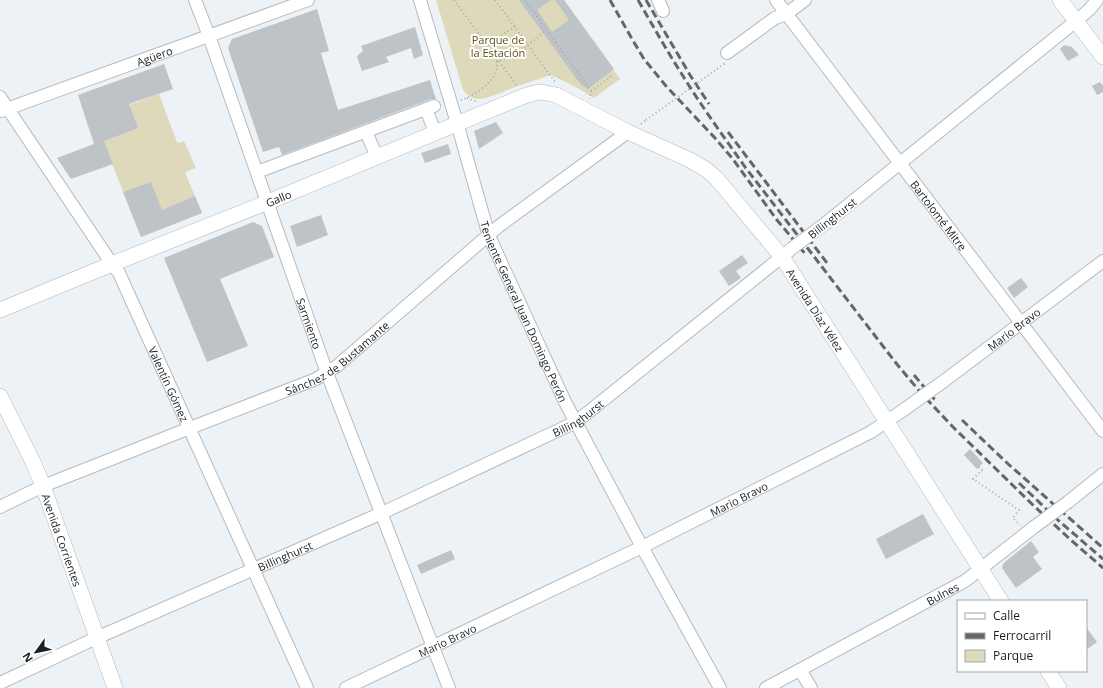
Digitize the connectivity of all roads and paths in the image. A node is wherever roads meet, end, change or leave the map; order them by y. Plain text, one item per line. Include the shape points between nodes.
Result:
1 (195, 0) edge
2 (308, 0) edge
3 (420, 0) edge
4 (454, 0) edge
5 (495, 0) edge
6 (525, 0) edge
7 (658, 0) edge
8 (776, 0) edge
9 (804, 0) edge
10 (1060, 0) edge
11 (1097, 0) edge
12 (663, 11) dead end
13 (786, 14) junction
14 (1076, 21) junction
15 (515, 26) junction
16 (546, 30) junction
17 (210, 36) junction
18 (488, 45) junction
19 (529, 45) junction
20 (727, 53) dead end
21 (1103, 57) edge
22 (498, 60) junction
23 (717, 70) dead end
24 (613, 75) dead end
25 (520, 89) dead end
26 (556, 89) junction
27 (591, 91) junction
28 (0, 96) edge
29 (468, 98) junction
30 (590, 99) dead end
31 (451, 103) junction
32 (481, 104) dead end
33 (4, 110) edge
34 (457, 123) junction
35 (641, 124) dead end
36 (366, 132) junction
37 (435, 132) junction
38 (628, 132) junction
39 (377, 156) junction
40 (900, 164) junction
41 (257, 172) junction
42 (268, 202) junction
43 (489, 236) junction
44 (787, 253) junction
45 (1103, 261) edge
46 (112, 264) junction
47 (0, 310) edge
48 (1021, 323) junction
49 (327, 373) junction
50 (0, 396) edge
51 (887, 421) junction
52 (576, 422) junction
53 (190, 428) junction
54 (1103, 431) edge
55 (979, 467) dead end
56 (1103, 474) edge
57 (43, 486) junction
58 (0, 507) edge
59 (382, 513) junction
60 (1021, 526) dead end
61 (642, 547) junction
62 (253, 569) junction
63 (980, 569) junction
64 (1000, 600) edge
65 (97, 638) junction
66 (433, 647) junction
67 (800, 670) junction
68 (1049, 672) edge
69 (0, 683) edge
70 (115, 688) edge
71 (307, 688) edge
72 (346, 688) edge
73 (449, 688) edge
74 (720, 688) edge
75 (766, 688) edge
76 (811, 688) edge
77 (1059, 688) edge

1 - 17 street, Sarmiento
2 - 17 street, Agüero
3 - 31 street, Teniente General Juan Domingo Perón
4 - 18 path
5 - 15 path
6 - 16 path
7 - 12 street
8 - 13 street, Bartolomé Mitre
9 - 13 street
10 - 14 main road
11 - 14 street, Billinghurst
13 - 20 street via 775,18
13 - 40 street, Bartolomé Mitre
14 - 21 main road
14 - 40 street, Billinghurst
15 - 18 path
15 - 19 path
16 - 19 path
16 - 27 path
17 - 33 street, Agüero
17 - 41 street, Sarmiento
18 - 22 path
19 - 22 path via 518,54
19 - 26 path
22 - 25 path
22 - 29 path via 496,73 492,79
23 - 35 path, bridge
24 - 27 path
26 - 34 main road, Gallo via 535,92
26 - 38 main road, Avenida Díaz Vélez
27 - 30 path
28 - 33 street, Valentín Gómez
29 - 31 path
29 - 32 path
31 - 34 street, Teniente General Juan Domingo Perón
33 - 46 street, Valentín Gómez
34 - 37 main road, Gallo
34 - 43 street, Teniente General Juan Domingo Perón
36 - 37 street via 430,107
36 - 39 street
36 - 41 street
37 - 39 main road, Gallo
38 - 43 street, Sánchez de Bustamante via 499,226
38 - 44 main road, Avenida Díaz Vélez via 707,170
39 - 42 main road, Gallo
40 - 44 street, Billinghurst, bridge
40 - 48 street, Bartolomé Mitre
41 - 42 street, Sarmiento
42 - 46 main road, Gallo
42 - 49 street, Sarmiento
43 - 49 street, Sánchez de Bustamante
43 - 52 street, Teniente General Juan Domingo Perón
44 - 51 main road, Avenida Díaz Vélez
44 - 52 street, Billinghurst
45 - 48 street, Mario Bravo
46 - 47 main road, Gallo
46 - 53 street, Valentín Gómez via 119,273
48 - 51 street, Mario Bravo, bridge
48 - 54 street, Bartolomé Mitre
49 - 53 street, Sánchez de Bustamante
49 - 59 street, Sarmiento
50 - 57 main road, Avenida Corrientes
51 - 61 street, Mario Bravo via 871,432
51 - 63 main road, Avenida Díaz Vélez
52 - 59 street, Billinghurst
52 - 61 street, Teniente General Juan Domingo Perón
53 - 57 street, Sánchez de Bustamante
53 - 62 street, Valentín Gómez
55 - 60 path via 982,470 973,479 1019,510 1012,518
56 - 63 street, Bulnes, bridge
57 - 58 street, Sánchez de Bustamante
57 - 65 main road, Avenida Corrientes
59 - 62 street, Billinghurst
59 - 66 street, Sarmiento
61 - 66 street, Mario Bravo
61 - 74 street, Teniente General Juan Domingo Perón
62 - 65 street, Billinghurst
62 - 71 street, Valentín Gómez
63 - 64 main road, Avenida Díaz Vélez
63 - 67 street, Bulnes via 965,581
65 - 69 street, Billinghurst
65 - 70 main road, Avenida Corrientes
66 - 72 street, Mario Bravo
66 - 73 street, Sarmiento
67 - 75 street, Bulnes
67 - 76 street
68 - 77 main road

